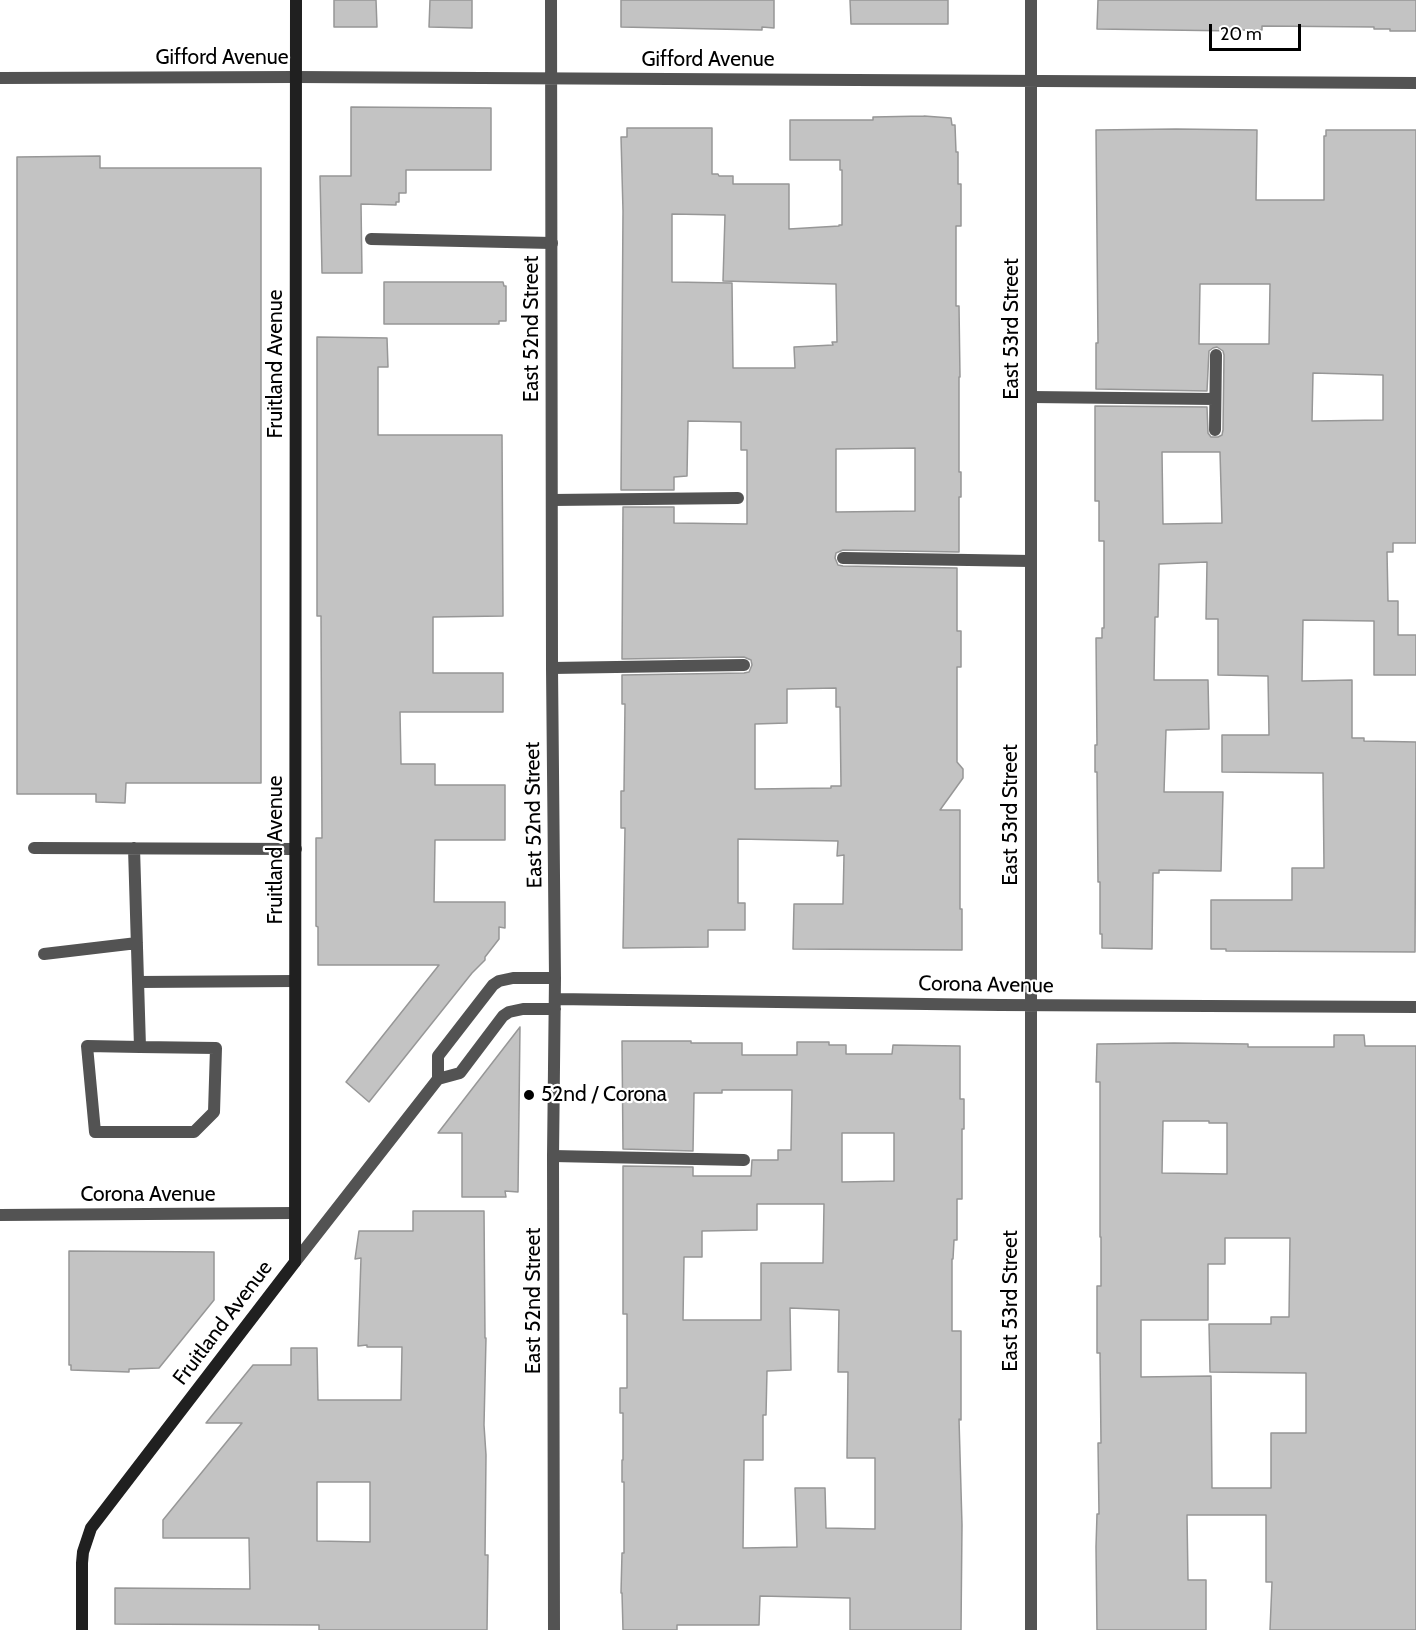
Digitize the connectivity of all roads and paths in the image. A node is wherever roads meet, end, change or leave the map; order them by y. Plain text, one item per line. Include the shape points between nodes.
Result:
1 (296, 0) edge
2 (551, 0) edge
3 (1031, 0) edge
4 (296, 77) junction
5 (0, 78) edge
6 (551, 79) junction
7 (1032, 81) junction
8 (1416, 83) edge
9 (371, 239) dead end
10 (552, 243) junction
11 (1216, 355) dead end
12 (1031, 397) junction
13 (1215, 399) junction
14 (1215, 430) dead end
15 (738, 498) dead end
16 (552, 500) junction
17 (843, 558) dead end
18 (1031, 561) junction
19 (744, 664) dead end
20 (552, 668) junction
21 (34, 848) dead end
22 (134, 848) junction
23 (296, 849) junction
24 (137, 943) junction
25 (44, 954) dead end
26 (555, 978) junction
27 (295, 981) junction
28 (138, 982) junction
29 (555, 1004) junction
30 (1030, 1005) junction
31 (1416, 1006) edge
32 (140, 1047) junction
33 (438, 1079) junction
34 (553, 1156) junction
35 (744, 1160) dead end
36 (295, 1213) junction
37 (0, 1215) edge
38 (295, 1262) junction
39 (82, 1630) edge
40 (554, 1630) edge
41 (1031, 1630) edge

1 - 4 street, Fruitland Avenue
2 - 6 street, East 52nd Street
3 - 7 street, East 53rd Street
4 - 5 street, Gifford Avenue
4 - 6 street, Gifford Avenue
4 - 23 street, Fruitland Avenue
6 - 7 street, Gifford Avenue
6 - 10 street, East 52nd Street
7 - 8 street, Gifford Avenue
7 - 12 street, East 53rd Street
9 - 10 street
10 - 16 street, East 52nd Street
11 - 13 street
12 - 13 street
12 - 18 street, East 53rd Street
13 - 14 street
15 - 16 street
16 - 20 street, East 52nd Street
17 - 18 street
18 - 30 street, East 53rd Street
19 - 20 street
20 - 26 street, East 52nd Street
21 - 22 street
22 - 23 street
22 - 24 street
23 - 27 street, Fruitland Avenue
24 - 25 street
24 - 28 street
26 - 29 street, East 52nd Street
26 - 33 street, Corona Avenue via 513,978 493,985 438,1056
27 - 28 street
27 - 36 street, Fruitland Avenue
28 - 32 street
29 - 30 street, Corona Avenue
29 - 33 street, Corona Avenue via 509,1012 460,1073
29 - 34 street, East 52nd Street
30 - 31 street, Corona Avenue
30 - 41 street, East 53rd Street
32 - 32 street via 87,1046 95,1132 194,1132 214,1113 216,1048
33 - 38 street, Corona Avenue
34 - 35 street
34 - 40 street, East 52nd Street
36 - 37 street, Corona Avenue
36 - 38 street, Fruitland Avenue
38 - 39 street, Fruitland Avenue via 91,1528 82,1563

